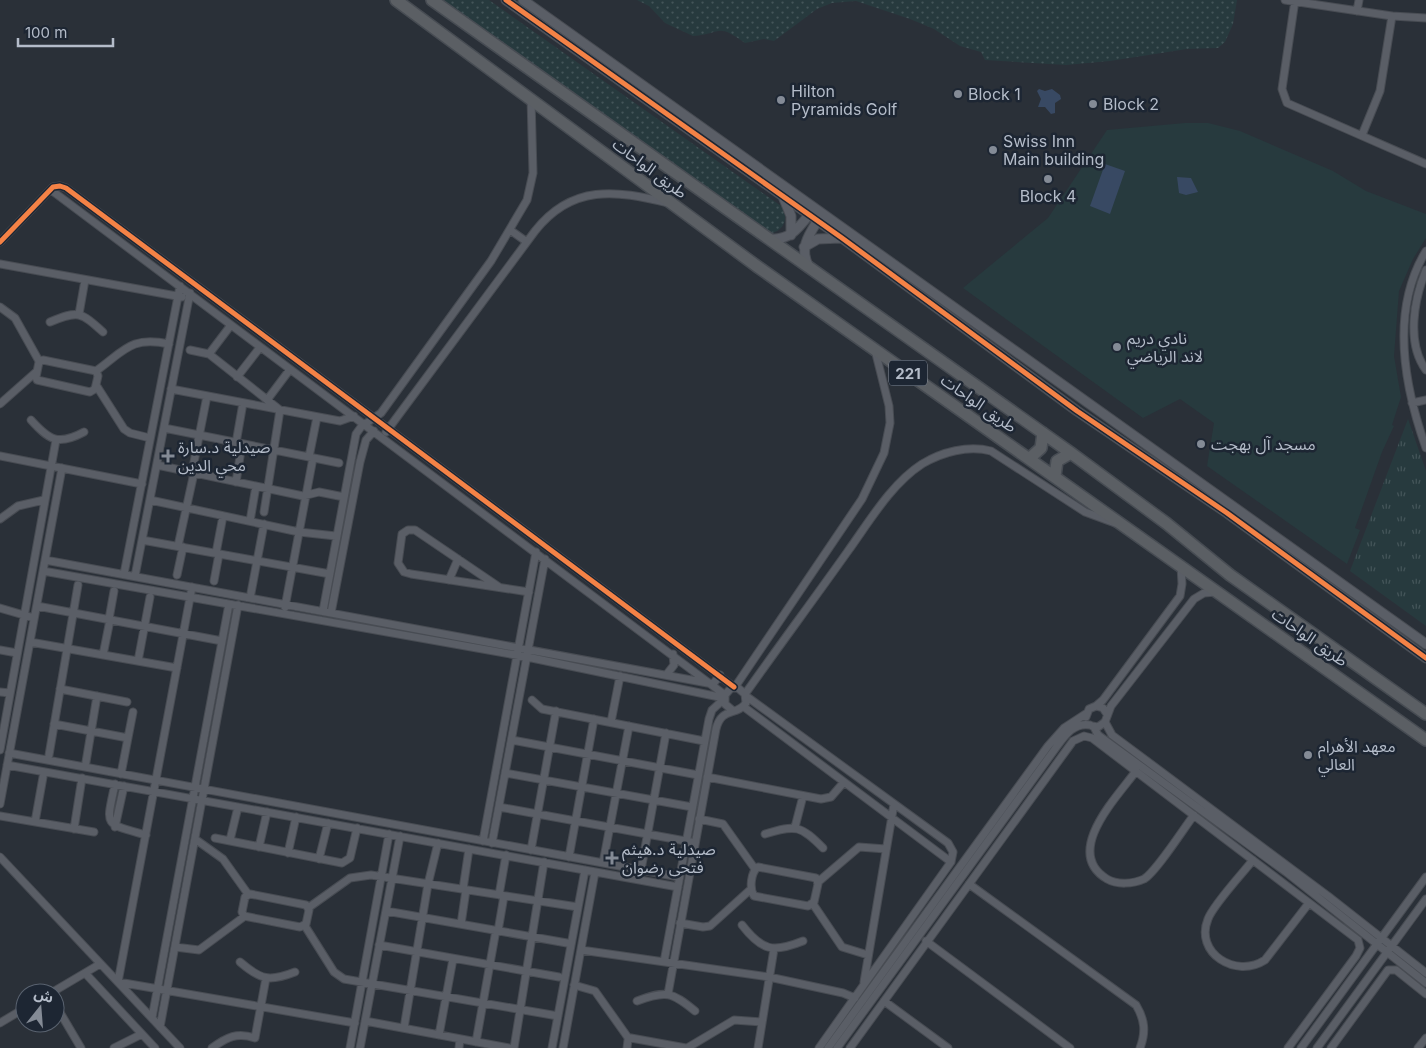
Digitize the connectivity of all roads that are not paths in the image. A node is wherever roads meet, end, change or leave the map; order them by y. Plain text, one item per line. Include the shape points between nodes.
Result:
1 (396, 0) edge
2 (432, 0) edge
3 (506, 0) edge
4 (523, 0) edge
5 (1285, 0) edge
6 (1359, 0) edge
7 (1295, 1) edge
8 (1358, 11) junction
9 (1392, 16) junction
10 (1426, 18) edge
11 (601, 55) junction
12 (595, 63) junction
13 (531, 98) junction
14 (1362, 135) junction
15 (1426, 164) edge
16 (51, 190) junction
17 (784, 199) junction
18 (671, 204) junction
19 (815, 207) junction
20 (823, 213) junction
21 (808, 215) junction
22 (818, 222) junction
23 (510, 230) junction
24 (791, 235) junction
25 (766, 238) junction
26 (842, 238) junction
27 (0, 242) edge
28 (527, 242) junction
29 (804, 248) junction
30 (1426, 251) edge
31 (893, 263) junction
32 (0, 264) edge
33 (810, 269) junction
34 (1426, 270) edge
35 (886, 272) junction
36 (907, 272) junction
37 (85, 280) junction
38 (900, 282) junction
39 (180, 286) junction
40 (178, 296) junction
41 (189, 296) junction
42 (0, 307) edge
43 (79, 314) junction
44 (50, 322) dead end
45 (231, 325) junction
46 (104, 332) dead end
47 (169, 344) junction
48 (190, 350) dead end
49 (258, 350) dead end
50 (874, 350) junction
51 (286, 351) junction
52 (209, 354) junction
53 (279, 360) junction
54 (39, 361) junction
55 (1426, 370) edge
56 (96, 371) junction
57 (164, 371) junction
58 (36, 372) junction
59 (288, 372) dead end
60 (174, 373) junction
61 (238, 376) junction
62 (96, 385) junction
63 (171, 389) junction
64 (1076, 393) junction
65 (207, 396) junction
66 (1084, 399) junction
67 (267, 400) junction
68 (1426, 400) edge
69 (243, 403) junction
70 (1412, 403) junction
71 (0, 404) edge
72 (388, 404) junction
73 (1068, 405) junction
74 (280, 410) junction
75 (1076, 411) junction
76 (401, 414) junction
77 (354, 416) junction
78 (317, 417) junction
79 (375, 418) junction
80 (31, 420) dead end
81 (366, 424) junction
82 (164, 428) junction
83 (390, 429) junction
84 (84, 432) dead end
85 (376, 432) junction
86 (1043, 433) junction
87 (199, 435) junction
88 (150, 438) junction
89 (56, 440) junction
90 (239, 443) junction
91 (1426, 448) edge
92 (274, 450) junction
93 (1071, 453) junction
94 (0, 456) edge
95 (311, 458) junction
96 (1030, 458) junction
97 (339, 463) dead end
98 (157, 465) junction
99 (349, 465) junction
100 (50, 466) junction
101 (359, 467) junction
102 (62, 468) junction
103 (193, 472) junction
104 (1055, 476) junction
105 (236, 482) junction
106 (142, 484) junction
107 (256, 486) junction
108 (268, 488) junction
109 (306, 495) junction
110 (480, 496) junction
111 (344, 497) junction
112 (44, 500) junction
113 (150, 500) junction
114 (473, 505) junction
115 (186, 508) junction
116 (264, 512) dead end
117 (223, 516) junction
118 (0, 519) edge
119 (250, 521) junction
120 (264, 524) junction
121 (1124, 526) junction
122 (299, 532) junction
123 (336, 536) junction
124 (142, 540) junction
125 (181, 547) junction
126 (536, 552) junction
127 (217, 553) junction
128 (458, 559) junction
129 (545, 559) junction
130 (45, 560) junction
131 (257, 561) junction
132 (1181, 565) junction
133 (78, 566) junction
134 (292, 567) junction
135 (43, 571) junction
136 (124, 574) junction
137 (330, 574) junction
138 (178, 575) dead end
139 (135, 576) junction
140 (76, 577) junction
141 (450, 580) junction
142 (214, 581) dead end
143 (78, 585) dead end
144 (192, 587) junction
145 (499, 587) junction
146 (114, 591) dead end
147 (529, 592) junction
148 (1218, 592) junction
149 (251, 593) dead end
150 (150, 597) dead end
151 (190, 597) junction
152 (623, 603) junction
153 (229, 604) junction
154 (286, 604) junction
155 (238, 605) junction
156 (37, 606) junction
157 (0, 608) edge
158 (323, 611) junction
159 (616, 611) junction
160 (73, 613) junction
161 (331, 613) junction
162 (284, 614) junction
163 (24, 615) junction
164 (34, 618) junction
165 (109, 620) junction
166 (145, 626) junction
167 (415, 628) junction
168 (183, 634) junction
169 (414, 637) junction
170 (222, 641) junction
171 (30, 642) junction
172 (1426, 644) edge
173 (519, 647) junction
174 (67, 649) junction
175 (529, 649) junction
176 (0, 650) edge
177 (17, 653) junction
178 (673, 654) junction
179 (1137, 654) junction
180 (104, 655) junction
181 (517, 656) junction
182 (527, 657) junction
183 (1426, 658) edge
184 (138, 661) junction
185 (1146, 661) junction
186 (596, 662) junction
187 (177, 668) junction
188 (596, 671) junction
189 (1124, 671) junction
190 (667, 674) junction
191 (720, 675) junction
192 (620, 676) junction
193 (1133, 677) junction
194 (713, 684) junction
195 (734, 687) junction
196 (60, 689) junction
197 (0, 692) edge
198 (10, 693) junction
199 (705, 694) junction
200 (746, 695) junction
201 (97, 696) junction
202 (724, 697) junction
203 (532, 700) dead end
204 (127, 702) dead end
205 (1096, 706) junction
206 (744, 707) junction
207 (712, 710) junction
208 (732, 710) junction
209 (556, 711) junction
210 (133, 712) dead end
211 (1087, 713) junction
212 (1107, 714) junction
213 (1426, 714) edge
214 (594, 719) junction
215 (708, 719) junction
216 (611, 722) junction
217 (718, 722) junction
218 (1105, 722) junction
219 (54, 724) junction
220 (4, 725) junction
221 (629, 726) junction
222 (1092, 726) junction
223 (14, 727) junction
224 (91, 731) junction
225 (666, 733) junction
226 (128, 738) junction
227 (1426, 740) edge
228 (704, 741) junction
229 (511, 743) junction
230 (501, 745) junction
231 (550, 747) junction
232 (0, 750) edge
233 (9, 753) junction
234 (49, 754) dead end
235 (588, 754) junction
236 (622, 760) junction
237 (86, 762) dead end
238 (7, 764) junction
239 (660, 767) junction
240 (1136, 771) junction
241 (506, 773) junction
242 (122, 774) junction
243 (698, 774) junction
244 (707, 777) junction
245 (43, 778) dead end
246 (82, 778) junction
247 (156, 780) junction
248 (544, 780) junction
249 (844, 782) junction
250 (116, 784) junction
251 (124, 786) junction
252 (582, 787) junction
253 (195, 788) junction
254 (204, 789) junction
255 (1168, 790) junction
256 (154, 791) junction
257 (616, 793) junction
258 (803, 796) junction
259 (193, 798) junction
260 (202, 800) junction
261 (654, 800) junction
262 (0, 804) edge
263 (894, 804) junction
264 (238, 806) junction
265 (499, 807) junction
266 (692, 807) junction
267 (314, 810) junction
268 (267, 812) junction
269 (538, 814) junction
270 (1194, 815) junction
271 (0, 816) edge
272 (296, 817) junction
273 (892, 818) junction
274 (699, 819) junction
275 (312, 820) junction
276 (576, 821) junction
277 (35, 822) junction
278 (328, 823) junction
279 (114, 826) junction
280 (610, 827) junction
281 (795, 827) junction
282 (357, 828) junction
283 (74, 829) junction
284 (429, 831) junction
285 (94, 832) dead end
286 (389, 834) junction
287 (648, 834) junction
288 (765, 834) dead end
289 (146, 835) junction
290 (400, 836) junction
291 (215, 838) dead end
292 (195, 839) junction
293 (230, 840) junction
294 (428, 841) junction
295 (483, 841) junction
296 (686, 841) junction
297 (438, 843) junction
298 (492, 843) junction
299 (695, 843) junction
300 (259, 846) junction
301 (469, 848) junction
302 (823, 848) dead end
303 (886, 849) junction
304 (531, 850) junction
305 (288, 852) junction
306 (506, 855) junction
307 (0, 857) edge
308 (569, 857) junction
309 (976, 858) junction
310 (319, 859) junction
311 (1253, 860) junction
312 (544, 862) junction
313 (951, 862) junction
314 (603, 863) junction
315 (983, 864) junction
316 (755, 869) junction
317 (585, 870) junction
318 (641, 870) junction
319 (595, 872) junction
320 (1286, 872) junction
321 (382, 877) junction
322 (679, 877) junction
323 (1426, 877) edge
324 (392, 878) junction
325 (1280, 880) junction
326 (818, 882) junction
327 (428, 884) junction
328 (968, 884) junction
329 (678, 886) junction
330 (464, 889) junction
331 (750, 889) junction
332 (248, 894) junction
333 (501, 895) junction
334 (1326, 899) junction
335 (1426, 899) edge
336 (538, 901) junction
337 (1309, 902) junction
338 (174, 903) junction
339 (183, 904) junction
340 (813, 904) junction
341 (578, 907) junction
342 (308, 908) junction
343 (386, 911) junction
344 (245, 916) junction
345 (422, 917) junction
346 (680, 923) junction
347 (461, 924) junction
348 (742, 925) dead end
349 (305, 926) junction
350 (497, 930) junction
351 (532, 937) junction
352 (912, 939) junction
353 (802, 941) dead end
354 (926, 941) junction
355 (1380, 941) junction
356 (567, 943) dead end
357 (380, 945) junction
358 (175, 947) junction
359 (774, 949) junction
360 (1390, 949) junction
361 (581, 950) junction
362 (416, 952) junction
363 (868, 955) junction
364 (367, 956) junction
365 (377, 958) junction
366 (453, 958) junction
367 (240, 962) dead end
368 (664, 962) junction
369 (100, 964) junction
370 (673, 964) junction
371 (490, 965) junction
372 (295, 972) dead end
373 (526, 972) junction
374 (84, 973) junction
375 (1426, 973) edge
376 (559, 977) dead end
377 (769, 977) junction
378 (266, 978) junction
379 (362, 981) junction
380 (118, 982) junction
381 (372, 983) junction
382 (1426, 983) edge
383 (864, 984) junction
384 (65, 985) edge
385 (574, 986) junction
386 (158, 989) junction
387 (410, 990) junction
388 (167, 991) junction
389 (668, 994) junction
390 (1426, 994) edge
391 (446, 996) junction
392 (562, 997) junction
393 (855, 998) junction
394 (572, 999) junction
395 (637, 1001) dead end
396 (884, 1001) junction
397 (483, 1003) junction
398 (261, 1007) junction
399 (520, 1010) junction
400 (695, 1011) dead end
401 (15, 1014) edge
402 (558, 1016) junction
403 (152, 1018) junction
404 (858, 1019) junction
405 (65, 1021) edge
406 (365, 1021) junction
407 (762, 1022) junction
408 (0, 1023) edge
409 (355, 1023) junction
410 (866, 1025) junction
411 (160, 1027) junction
412 (404, 1028) junction
413 (142, 1034) junction
414 (438, 1035) junction
415 (629, 1038) junction
416 (1426, 1038) edge
417 (460, 1039) junction
418 (476, 1042) junction
419 (81, 1048) edge
420 (114, 1048) edge
421 (155, 1048) edge
422 (180, 1048) edge
423 (212, 1048) edge
424 (350, 1048) edge
425 (360, 1048) edge
426 (458, 1048) edge
427 (508, 1048) edge
428 (514, 1048) edge
429 (552, 1048) edge
430 (563, 1048) edge
431 (627, 1048) edge
432 (687, 1048) edge
433 (758, 1048) edge
434 (819, 1048) edge
435 (828, 1048) edge
436 (837, 1048) edge
437 (850, 1048) edge
438 (948, 1048) edge
439 (1070, 1048) edge
440 (1140, 1048) edge
441 (1288, 1048) edge
442 (1301, 1048) edge
443 (1317, 1048) edge
444 (1331, 1048) edge
445 (1418, 1048) edge

1 - 13 highway, طريق الواحات / 221
2 - 25 highway, طريق الواحات / 221
3 - 12 street
4 - 11 street
5 - 7 street
6 - 8 street
7 - 8 street
7 - 14 street via 1282,89 1288,103
8 - 9 street
9 - 10 street
9 - 14 street via 1380,91
11 - 12 street
11 - 19 street
12 - 17 street
13 - 18 highway, طريق الواحات / 221
13 - 23 street via 531,187
14 - 15 street
16 - 27 street
16 - 39 street
16 - 51 street via 60,186 66,188
17 - 21 street
17 - 24 street via 791,216
18 - 28 street via 623,194 590,194 574,199 553,212
18 - 50 highway, طريق الواحات / 221
19 - 20 street
19 - 21 street
20 - 22 street
20 - 31 street
21 - 22 street
21 - 24 street
22 - 26 street
22 - 29 street
23 - 28 street
23 - 72 street
24 - 25 street via 781,239
25 - 33 highway, طريق الواحات / 221
26 - 29 street via 818,239
26 - 35 street
28 - 76 street
29 - 33 street
30 - 70 street via 1409,284 1406,302 1405,345
31 - 35 street
31 - 36 street
32 - 37 street
33 - 86 highway, طريق الواحات / 221
34 - 55 street via 1419,288 1415,324 1417,354
35 - 38 street
36 - 38 street
36 - 64 street
37 - 40 street
37 - 43 street
38 - 73 street
39 - 40 street
39 - 41 street
40 - 41 street
40 - 47 street
41 - 45 street
41 - 60 street
42 - 54 street via 15,318
43 - 44 street via 64,315
43 - 46 street via 92,320
45 - 52 street
45 - 53 street
47 - 56 street via 146,340 136,342
47 - 57 street
48 - 52 street
49 - 61 street
50 - 96 highway, طريق الواحات / 221
50 - 195 street via 889,406 890,423 884,453 862,499
51 - 53 street
51 - 79 street
52 - 61 street
53 - 77 street
54 - 56 street
54 - 58 street
56 - 62 street
57 - 60 street
57 - 88 street
58 - 62 street via 38,381 90,392
58 - 71 street
59 - 67 street
60 - 63 street
61 - 67 street
62 - 88 street via 124,429
63 - 65 street
63 - 82 street
64 - 66 street
64 - 73 street
65 - 69 street
65 - 87 street
66 - 75 street
66 - 172 street
67 - 74 street
68 - 70 street
69 - 74 street
69 - 90 street
70 - 91 street
72 - 76 street via 392,411
72 - 79 street
73 - 75 street
74 - 78 street
74 - 92 street
75 - 183 street via 1227,513
76 - 83 street
77 - 78 street via 340,421
77 - 81 street
78 - 95 street
79 - 81 street
79 - 83 street
80 - 89 street via 42,433
81 - 85 street
81 - 99 street via 356,434
82 - 87 street
82 - 98 street
83 - 85 street
83 - 110 street
84 - 89 street via 70,439
85 - 101 street via 366,440
85 - 114 street
86 - 93 highway, طريق الواحات / 221
86 - 96 highway via 1041,448
87 - 90 street
87 - 103 street
88 - 106 street
89 - 100 street
90 - 92 street
90 - 105 street
92 - 95 street
92 - 108 street
93 - 104 highway via 1057,461
93 - 213 highway, طريق الواحات / 221 via 1230,575
94 - 100 street
95 - 97 street
95 - 109 street
96 - 104 highway, طريق الواحات / 221
98 - 103 street
98 - 113 street
99 - 101 street
99 - 111 street
100 - 102 street
100 - 112 street
101 - 161 street
102 - 106 street
102 - 130 street
103 - 105 street
103 - 115 street
104 - 121 highway, طريق الواحات / 221
105 - 107 street
106 - 136 street
107 - 108 street
107 - 119 street
108 - 109 street
108 - 116 street
109 - 111 street via 319,492
109 - 122 street
110 - 114 street
110 - 152 street
111 - 123 street
112 - 118 street via 18,506
112 - 163 street
113 - 115 street
113 - 124 street
114 - 126 street
115 - 117 street
115 - 125 street
117 - 119 street
117 - 127 street
119 - 120 street
120 - 122 street
120 - 131 street
121 - 132 highway, طريق الواحات / 221
121 - 200 street via 1091,515 991,451 962,449 934,458 909,474 879,509
122 - 123 street
122 - 134 street
123 - 137 street
124 - 125 street
124 - 139 street
125 - 127 street
125 - 138 street
126 - 129 street
126 - 147 street
127 - 131 street
127 - 142 street
128 - 141 street
128 - 141 street via 415,530 402,534 398,563 401,569 407,573
128 - 145 street
129 - 159 street
129 - 175 street
130 - 133 street
130 - 135 street
131 - 134 street
131 - 149 street
132 - 148 highway, طريق الواحات / 221
132 - 179 street via 1180,596
133 - 136 street
133 - 140 street
134 - 137 street
134 - 154 street
135 - 140 street
135 - 156 street
136 - 139 street
137 - 158 street
139 - 144 street
140 - 151 street
141 - 145 street
143 - 160 street
144 - 151 street
144 - 154 street
145 - 147 street
146 - 165 street
147 - 173 street
148 - 185 street via 1204,593 1194,599
148 - 227 highway, طريق الواحات / 221
150 - 166 street
151 - 153 street
151 - 168 street
152 - 159 street
152 - 191 street
153 - 155 street
153 - 170 street
154 - 158 street
154 - 162 street
155 - 162 street
155 - 254 street
156 - 160 street
156 - 164 street
157 - 163 street
158 - 161 street
159 - 178 street
160 - 165 street
160 - 174 street
161 - 167 street
162 - 169 street
163 - 164 street
163 - 177 street
164 - 171 street
165 - 166 street
165 - 180 street
166 - 168 street
166 - 184 street
167 - 169 street
167 - 173 street
168 - 170 street
168 - 187 street
169 - 181 street
170 - 253 street
171 - 174 street
171 - 223 street
173 - 175 street
173 - 181 street
174 - 180 street
174 - 196 street
175 - 182 street
175 - 186 street
176 - 177 street
177 - 198 street
178 - 190 street via 674,665
178 - 194 street
179 - 185 street
179 - 189 street
180 - 184 street
181 - 182 street
181 - 230 street
182 - 188 street
182 - 229 street
184 - 187 street
185 - 193 street
186 - 188 street
186 - 190 street
187 - 247 street
188 - 192 street
189 - 193 street
189 - 205 street
190 - 194 street
191 - 194 street
191 - 195 street
192 - 199 street
192 - 216 street
193 - 212 street
194 - 202 street
195 - 200 street
195 - 202 street
196 - 201 street
196 - 219 street
197 - 198 street
198 - 220 street
199 - 202 street
199 - 207 street via 711,699
200 - 206 street
200 - 263 street
201 - 204 street
201 - 224 street
202 - 207 street
202 - 208 street
203 - 209 street via 542,709
205 - 211 street
205 - 212 street
206 - 208 street
206 - 249 street
207 - 215 street
208 - 217 street
209 - 214 street
209 - 231 street
210 - 226 street
211 - 222 street
211 - 352 street via 1064,728 1048,746
212 - 218 street
214 - 216 street
214 - 235 street
215 - 217 street
215 - 228 street
216 - 221 street
217 - 244 street
218 - 222 street
218 - 334 street via 1112,735
219 - 224 street
219 - 234 street
220 - 223 street
220 - 232 street
221 - 225 street
221 - 236 street
222 - 255 street
222 - 309 street via 1078,725 1063,739
223 - 233 street
224 - 226 street
224 - 237 street
225 - 228 street
225 - 239 street
226 - 242 street
228 - 243 street
229 - 230 street
229 - 231 street
229 - 241 street
230 - 295 street
231 - 235 street
231 - 248 street
233 - 238 street
233 - 242 street
235 - 236 street
235 - 252 street
236 - 239 street
236 - 257 street
238 - 246 street
238 - 262 street
239 - 243 street
239 - 261 street
240 - 255 street
240 - 270 street via 1092,832 1091,858 1106,878 1123,883 1145,878
240 - 315 street via 1092,738 1076,738
241 - 248 street
241 - 265 street
242 - 247 street
243 - 266 street
244 - 258 street
244 - 274 street
245 - 277 street
246 - 250 street
246 - 283 street
247 - 253 street
247 - 256 street
248 - 252 street
248 - 269 street
249 - 258 street via 834,795 826,799
249 - 273 street
250 - 251 street
250 - 279 street via 108,816
251 - 256 street
251 - 279 street
252 - 257 street
252 - 276 street
253 - 254 street
253 - 259 street
254 - 260 street
254 - 267 street
255 - 270 street
255 - 320 street
256 - 259 street
256 - 289 street
257 - 261 street
257 - 280 street
258 - 281 street
259 - 260 street
259 - 338 street
260 - 264 street
260 - 292 street
261 - 266 street
261 - 287 street
263 - 273 street
263 - 313 street via 948,843 953,852
264 - 268 street
264 - 293 street
265 - 269 street
265 - 298 street
266 - 296 street
267 - 275 street
267 - 284 street
268 - 272 street
268 - 300 street
269 - 276 street
269 - 304 street
270 - 311 street
271 - 277 street
272 - 275 street
272 - 305 street
273 - 303 street
273 - 313 street
274 - 299 street
274 - 316 street via 723,824
275 - 278 street
276 - 280 street
276 - 308 street
277 - 283 street
278 - 282 street
278 - 310 street
279 - 289 street
280 - 287 street
280 - 314 street
281 - 288 street
281 - 302 street via 810,834
282 - 286 street
282 - 310 street via 348,860 340,863
283 - 285 street
284 - 294 street
284 - 295 street
286 - 290 street
286 - 321 street
287 - 296 street
287 - 318 street
289 - 380 street
290 - 294 street
290 - 324 street
291 - 293 street
292 - 332 street via 223,859
292 - 339 street
293 - 300 street
294 - 297 street
295 - 298 street
296 - 299 street
296 - 322 street
297 - 301 street
297 - 327 street
298 - 304 street
299 - 346 street
300 - 305 street
301 - 306 street
301 - 330 street
303 - 326 street via 859,847
303 - 363 street
304 - 308 street
305 - 310 street
306 - 312 street
306 - 333 street
307 - 369 street
308 - 314 street
309 - 315 street
309 - 352 street
311 - 325 street
311 - 337 street via 1208,918 1207,937 1221,961 1243,968 1265,960
312 - 317 street
312 - 336 street
313 - 383 street
314 - 318 street
315 - 328 street
316 - 326 street via 814,877
316 - 331 street
317 - 319 street
317 - 341 street
318 - 322 street
319 - 329 street
319 - 361 street
320 - 325 street
320 - 334 street
321 - 324 street
321 - 342 street via 350,878
321 - 364 street
322 - 329 street
323 - 355 street
324 - 327 street
324 - 343 street
325 - 337 street
326 - 340 street
327 - 330 street
327 - 345 street
328 - 354 street
328 - 440 street via 1136,1004 1145,1026
329 - 368 street
330 - 333 street
330 - 347 street
331 - 340 street via 756,897 808,906
331 - 346 street via 710,926
332 - 342 street via 304,904
332 - 344 street via 242,912
333 - 336 street
333 - 350 street
334 - 355 street
335 - 360 street
336 - 341 street
336 - 351 street
337 - 441 street via 1355,938 1360,948
338 - 339 street
338 - 386 street
339 - 358 street
340 - 363 street via 842,946
341 - 392 street
342 - 349 street
343 - 345 street
343 - 357 street
344 - 349 street
344 - 358 street via 199,950
345 - 347 street
345 - 362 street
346 - 370 street
347 - 350 street
348 - 359 street via 755,941
349 - 379 street via 334,972 344,978
350 - 351 street
350 - 371 street
351 - 356 street
351 - 373 street
352 - 404 street
352 - 435 street
353 - 359 street
354 - 396 street
354 - 439 street
355 - 360 street
355 - 442 street
357 - 362 street
357 - 365 street
358 - 388 street
359 - 377 street
360 - 375 street
360 - 382 street
360 - 443 street
361 - 368 street
361 - 385 street
362 - 366 street
362 - 387 street
363 - 383 street
364 - 365 street
364 - 379 street
365 - 381 street
366 - 371 street
366 - 391 street
367 - 378 street
368 - 370 street
369 - 374 street
369 - 380 street
370 - 377 street
370 - 389 street
371 - 373 street
371 - 397 street
372 - 378 street
373 - 376 street
373 - 399 street
374 - 384 street
374 - 413 street
377 - 393 street
377 - 407 street
378 - 398 street
379 - 381 street
379 - 409 street
380 - 386 street
380 - 403 street
381 - 387 street
381 - 406 street
383 - 393 street
385 - 394 street
385 - 415 street via 596,991
386 - 388 street
386 - 403 street
387 - 391 street
387 - 412 street
388 - 398 street
388 - 411 street
389 - 395 street via 658,993
389 - 400 street via 678,997
390 - 444 street via 1396,970 1388,970
391 - 397 street
391 - 414 street
392 - 394 street
392 - 402 street
393 - 434 street
394 - 430 street
396 - 410 street
396 - 438 street
397 - 399 street
397 - 418 street
398 - 409 street
398 - 423 street via 255,1038 235,1035
399 - 402 street
399 - 428 street
401 - 408 street
402 - 429 street
403 - 411 street
404 - 410 street
404 - 436 street
405 - 419 street
406 - 412 street
406 - 425 street
407 - 432 street via 734,1020
407 - 433 street
409 - 424 street
410 - 437 street
411 - 422 street
412 - 414 street
413 - 420 street
413 - 421 street
414 - 417 street
415 - 431 street
415 - 432 street
416 - 445 street
417 - 418 street
417 - 426 street
418 - 427 street

